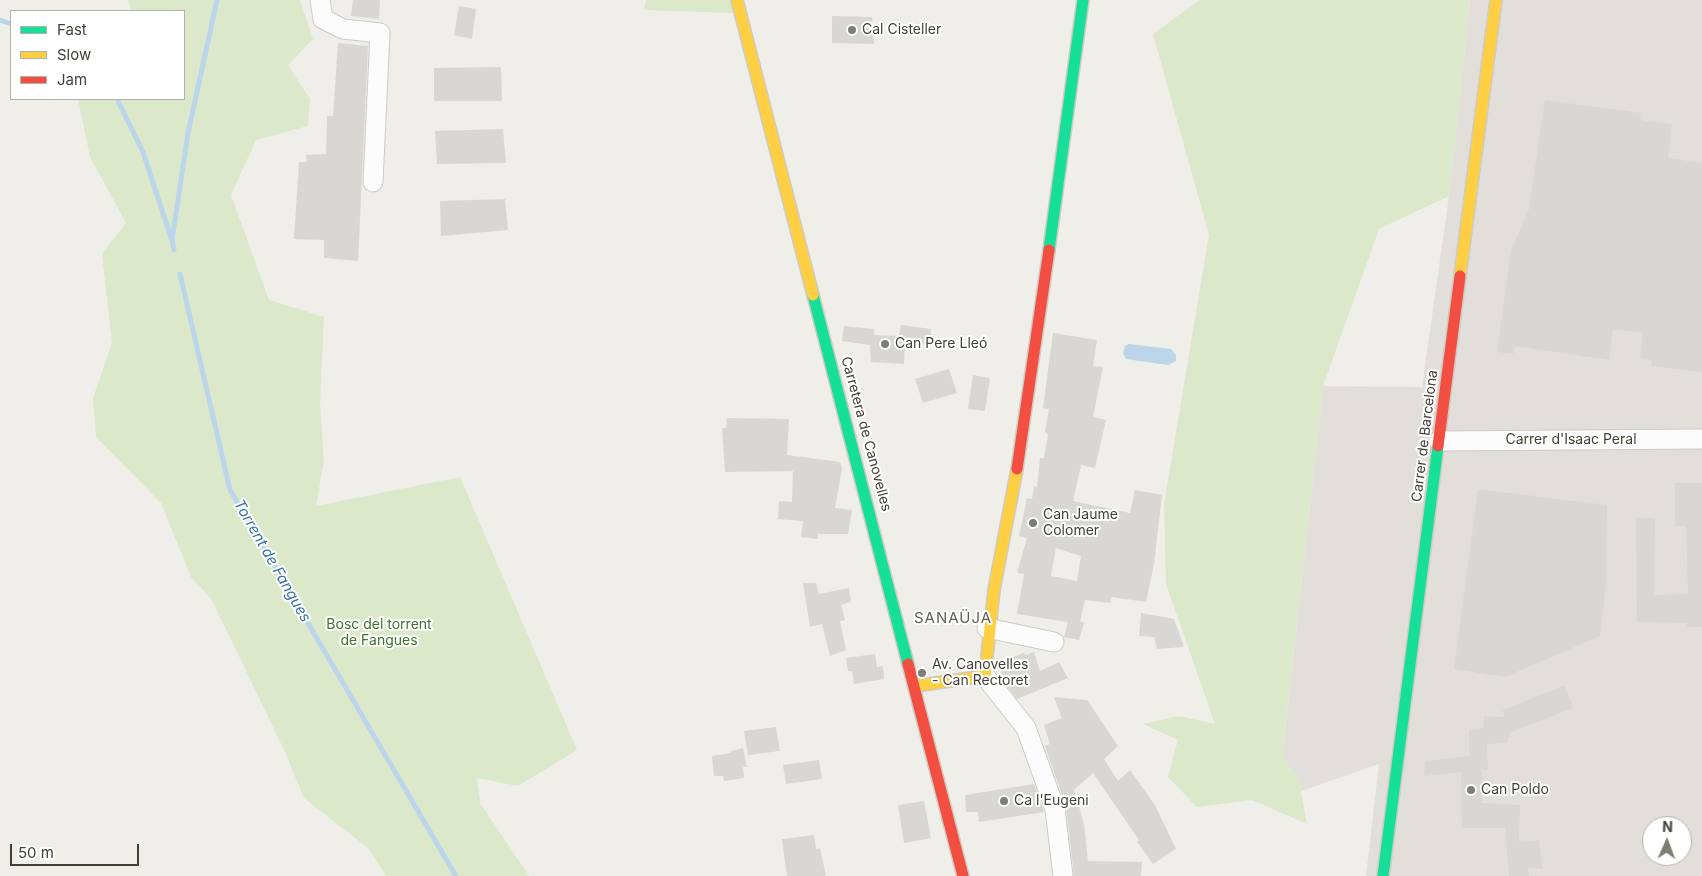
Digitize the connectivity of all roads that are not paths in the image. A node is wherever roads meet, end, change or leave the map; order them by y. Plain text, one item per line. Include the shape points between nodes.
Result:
1 (320, 0) edge
2 (737, 0) edge
3 (1083, 0) edge
4 (1496, 0) edge
5 (372, 182) dead end
6 (1702, 440) edge
7 (1439, 441) junction
8 (987, 628) junction
9 (1054, 642) dead end
10 (985, 676) junction
11 (915, 686) junction
12 (963, 876) edge
13 (1063, 876) edge
14 (1383, 876) edge

1 - 5 street via 323,19 343,29 380,33
2 - 11 street, Carretera de Canovelles
3 - 8 street via 1022,447
4 - 7 street, Carrer de Barcelona
6 - 7 street, Carrer d'Isaac Peral
7 - 14 street, Carrer de Barcelona
8 - 9 street
8 - 10 street
10 - 11 street
10 - 13 street via 1026,728 1055,809
11 - 12 street, Carretera de Canovelles

